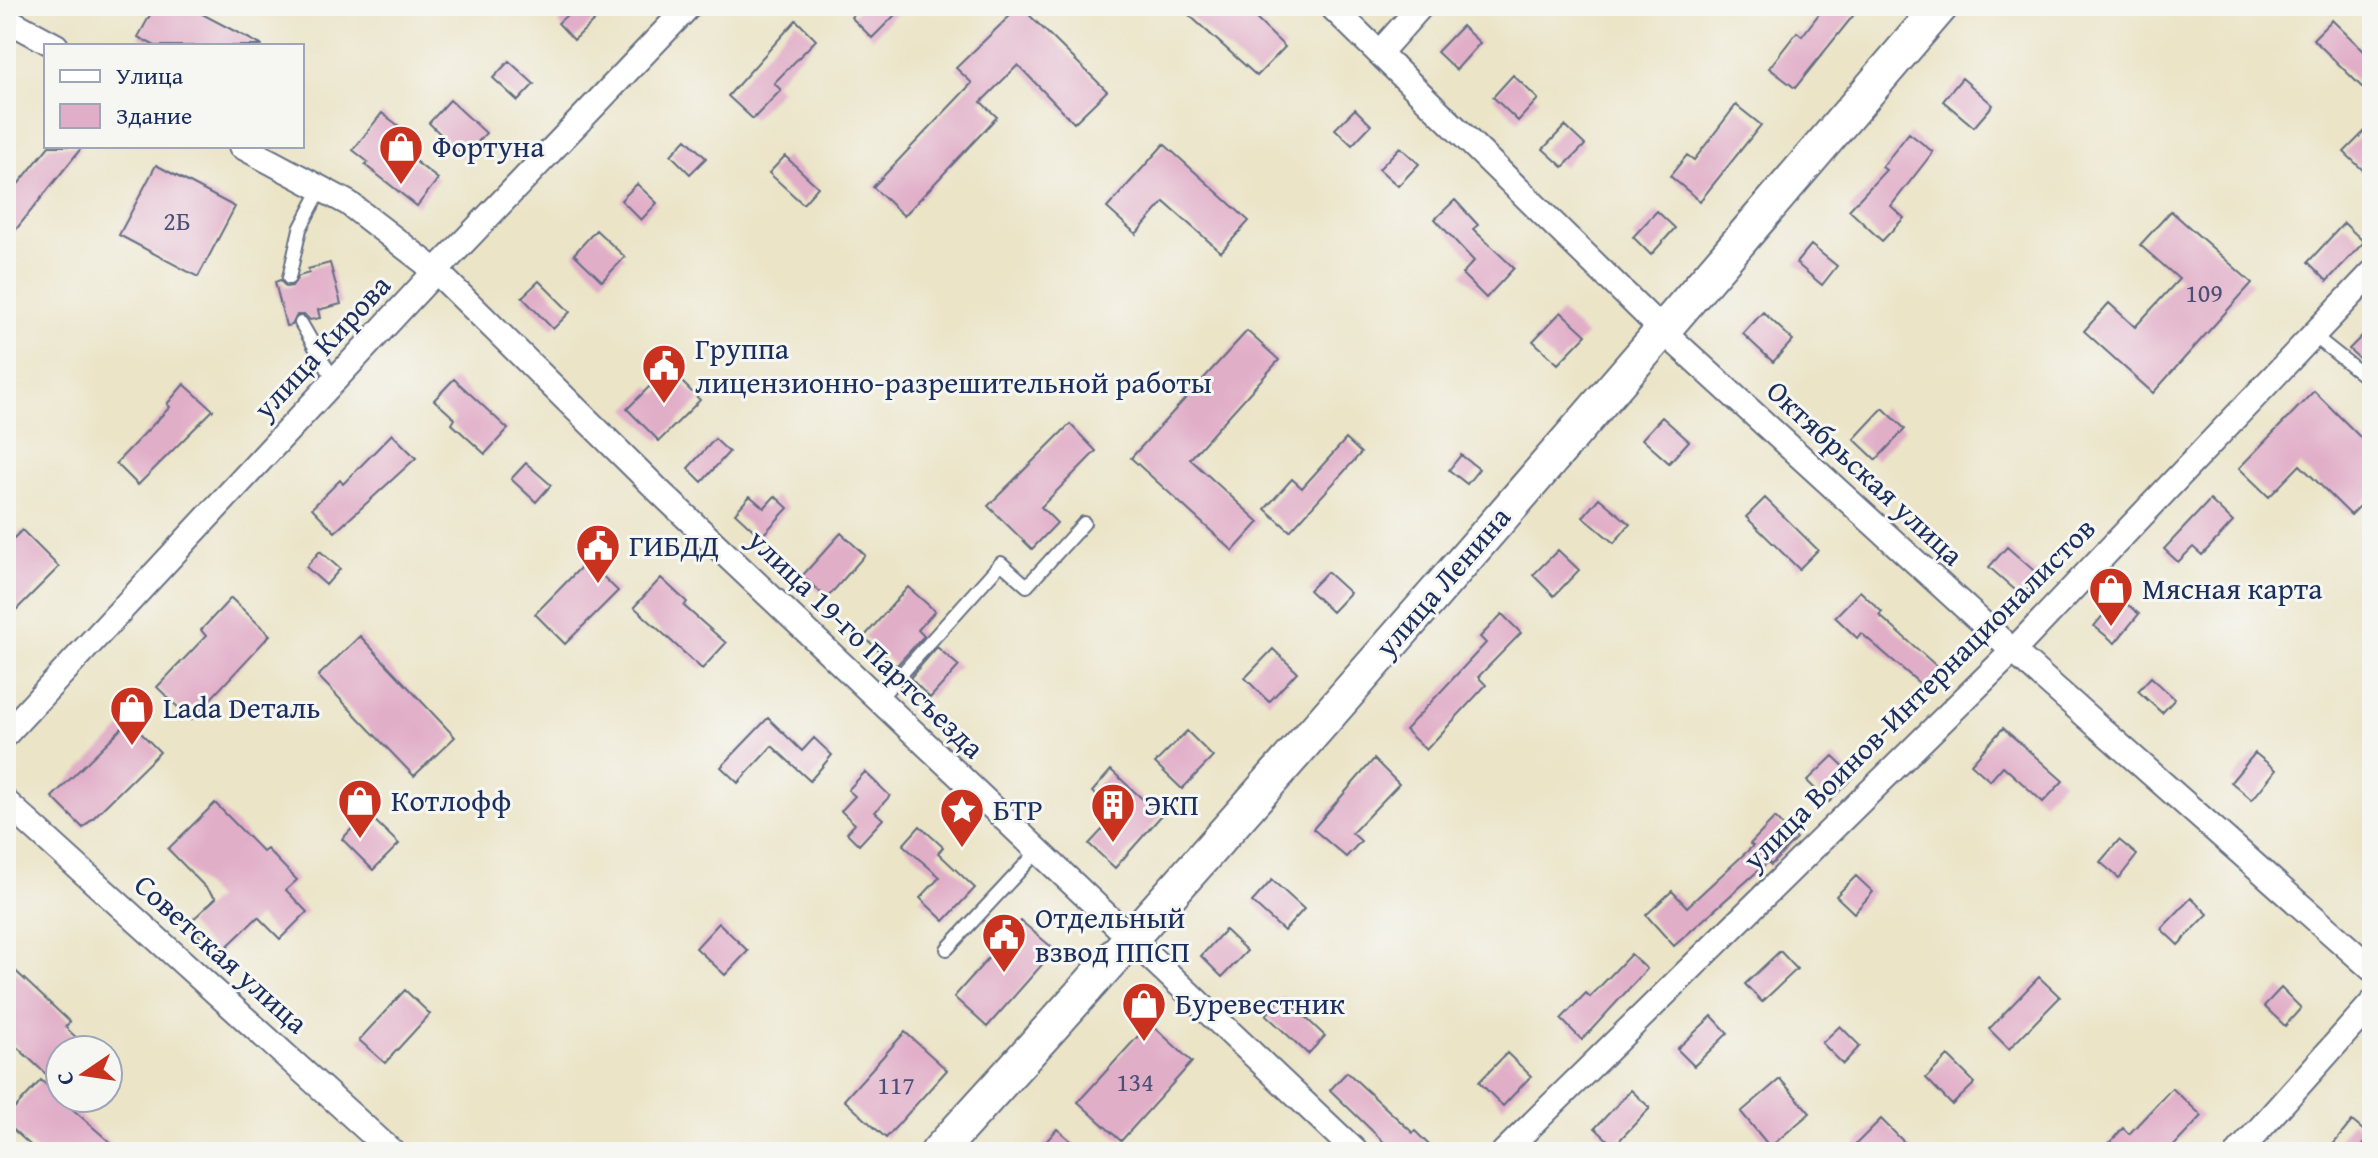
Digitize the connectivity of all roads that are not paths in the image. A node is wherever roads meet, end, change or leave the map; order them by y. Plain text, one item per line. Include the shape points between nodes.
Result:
1 (689, 6) edge
2 (1331, 6) edge
3 (1421, 6) edge
4 (1941, 6) edge
5 (6, 19) edge
6 (52, 44) edge
7 (1379, 53) junction
8 (245, 148) edge
9 (321, 189) junction
10 (436, 271) junction
11 (2372, 273) edge
12 (289, 278) dead end
13 (301, 323) dead end
14 (1663, 331) junction
15 (2313, 335) junction
16 (335, 382) junction
17 (2372, 382) edge
18 (1084, 523) dead end
19 (2013, 651) junction
20 (878, 700) junction
21 (6, 734) edge
22 (6, 802) edge
23 (1038, 851) junction
24 (1131, 939) junction
25 (947, 949) dead end
26 (2372, 969) edge
27 (2372, 1003) edge
28 (392, 1152) edge
29 (938, 1152) edge
30 (1356, 1152) edge
31 (1504, 1152) edge
32 (2239, 1152) edge

1 - 10 street, улица Кирова
2 - 7 street, Октябрьская улица
3 - 7 street
4 - 14 main road, улица Ленина
5 - 6 street
7 - 14 street, Октябрьская улица
8 - 9 street, улица 19-го Партсъезда
9 - 10 street, улица 19-го Партсъезда via 348,203
9 - 12 lane via 300,229
10 - 16 street, улица Кирова
10 - 20 street, улица 19-го Партсъезда
11 - 15 street, улица Воинов-Интернационалистов
13 - 16 lane
14 - 19 street, Октябрьская улица
14 - 24 main road, улица Ленина
15 - 17 lane
15 - 19 street, улица Воинов-Интернационалистов
16 - 21 street, улица Кирова
18 - 20 lane via 1027,586 1001,563
19 - 26 street, Октябрьская улица
19 - 31 street, улица Воинов-Интернационалистов
20 - 23 street, улица 19-го Партсъезда
22 - 28 street, Советская улица
23 - 24 street, улица 19-го Партсъезда
23 - 25 lane
24 - 29 main road, улица Ленина
24 - 30 street, улица 19-го Партсъезда
27 - 32 street

